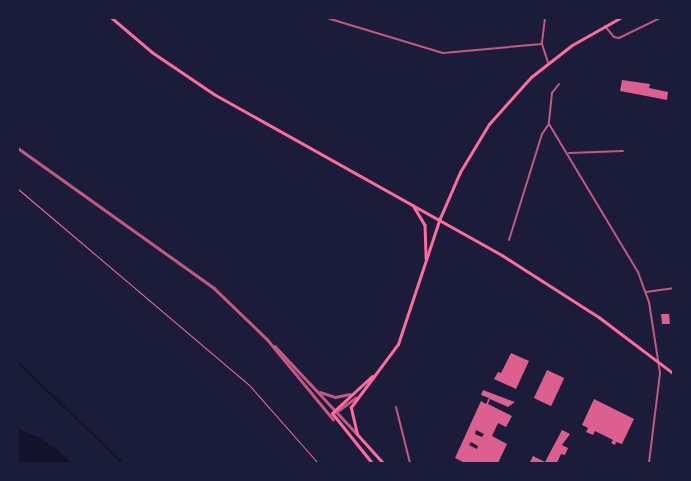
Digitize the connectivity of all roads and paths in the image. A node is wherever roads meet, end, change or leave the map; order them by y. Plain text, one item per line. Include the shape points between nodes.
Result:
1 (112, 18) edge
2 (327, 18) edge
3 (545, 18) edge
4 (620, 18) edge
5 (660, 18) edge
6 (605, 25) junction
7 (542, 44) junction
8 (548, 62) junction
9 (559, 84) dead end
10 (549, 124) junction
11 (18, 148) edge
12 (623, 151) dead end
13 (569, 153) junction
14 (18, 189) edge
15 (413, 204) junction
16 (440, 218) junction
17 (509, 240) dead end
18 (426, 258) junction
19 (673, 288) edge
20 (646, 292) junction
21 (267, 339) junction
22 (659, 362) junction
23 (385, 364) junction
24 (673, 373) edge
25 (317, 390) junction
26 (350, 394) junction
27 (355, 398) junction
28 (396, 407) dead end
29 (335, 410) junction
30 (328, 413) junction
31 (332, 413) junction
32 (333, 419) junction
33 (357, 434) junction
34 (318, 463) edge
35 (372, 463) edge
36 (383, 463) edge
37 (410, 463) edge
38 (650, 463) edge

1 - 15 main road via 152,52 214,94
2 - 7 street via 443,53
3 - 7 street
4 - 6 main road
5 - 6 street via 619,38 614,37
6 - 8 main road
7 - 8 street
8 - 16 main road via 489,124 460,172
9 - 10 street via 552,93
10 - 13 street
10 - 17 street via 542,134
11 - 21 street via 214,288
12 - 13 street
13 - 20 street via 638,272
14 - 34 path via 250,386
15 - 16 main road
15 - 18 main road via 425,225
16 - 18 main road
16 - 22 main road via 567,296
18 - 23 main road via 408,322
19 - 20 street
20 - 22 street
21 - 25 street
21 - 30 street
22 - 24 main road
22 - 38 street
23 - 26 main road
23 - 27 main road
25 - 26 street via 334,397
25 - 29 street
26 - 29 main road
27 - 29 street
27 - 33 main road via 351,414
28 - 37 street
29 - 31 main road
29 - 33 street
30 - 31 street
30 - 32 street
31 - 32 main road
32 - 35 main road
33 - 36 main road

